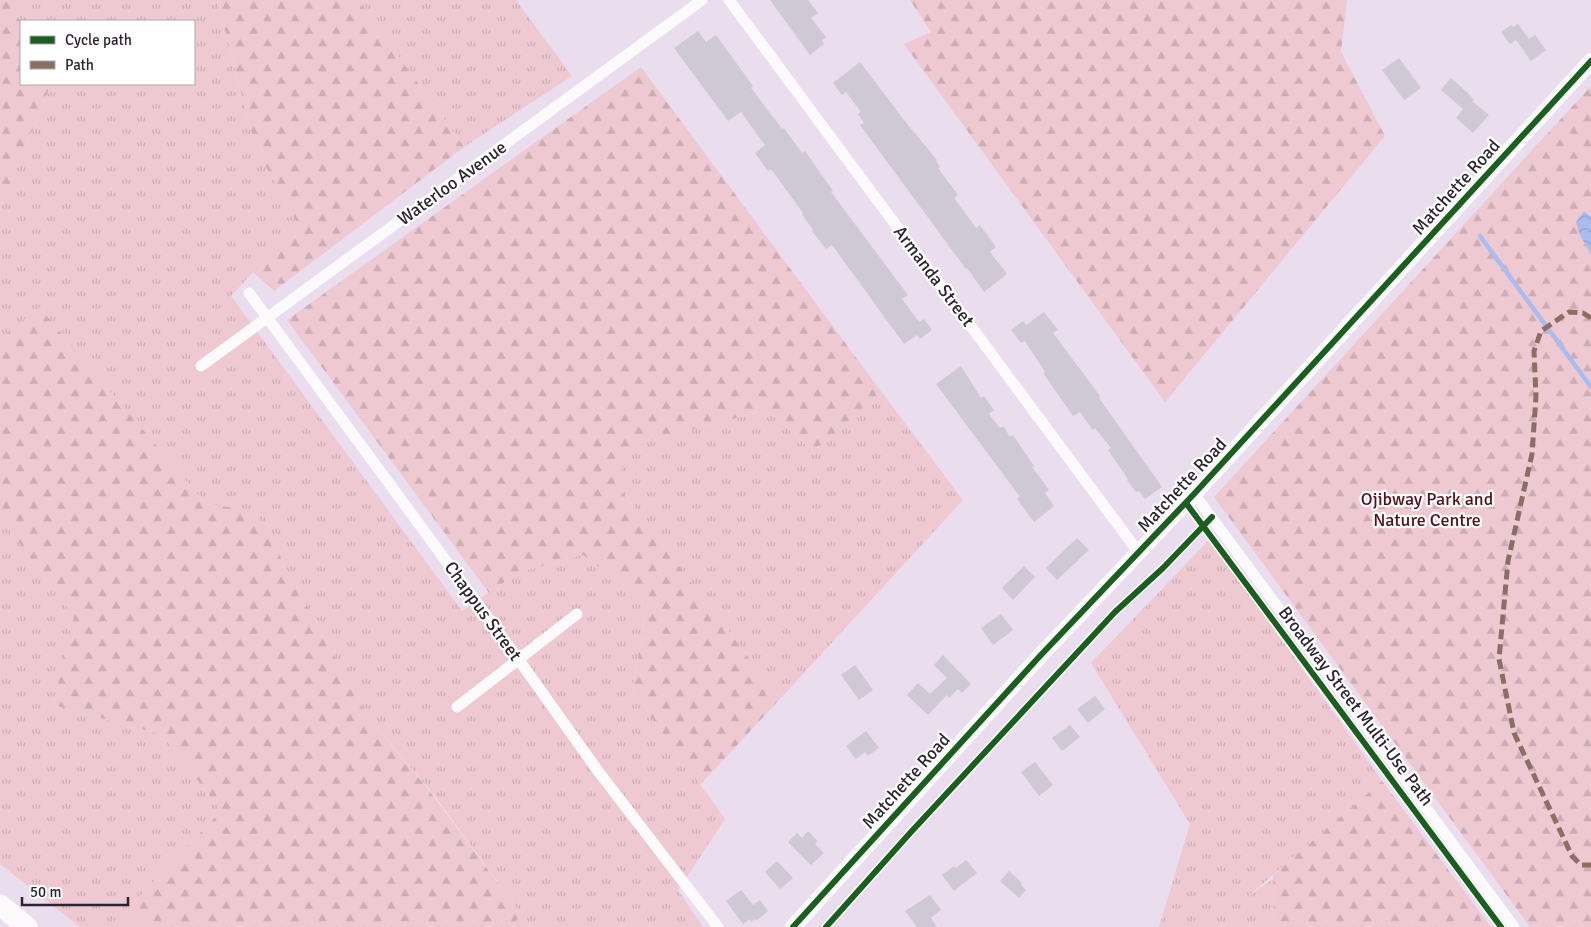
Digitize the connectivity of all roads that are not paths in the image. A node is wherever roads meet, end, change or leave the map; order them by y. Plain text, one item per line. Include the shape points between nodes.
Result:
1 (702, 0) edge
2 (730, 0) edge
3 (1591, 61) edge
4 (249, 293) dead end
5 (268, 318) junction
6 (201, 366) dead end
7 (1194, 494) junction
8 (1139, 553) junction
9 (577, 614) dead end
10 (519, 660) junction
11 (457, 707) dead end
12 (0, 905) edge
13 (28, 927) edge
14 (718, 927) edge
15 (793, 927) edge
16 (1514, 927) edge

1 - 5 street, Waterloo Avenue
2 - 8 street, Armanda Street
3 - 7 street, Matchette Road
4 - 5 street, Chappus Street
5 - 6 street, Waterloo Avenue
5 - 10 street, Chappus Street
7 - 8 street, Matchette Road
7 - 16 street
8 - 15 street, Matchette Road via 1039,657
9 - 10 street
10 - 11 street
10 - 14 street, Chappus Street via 598,771
12 - 13 highway

